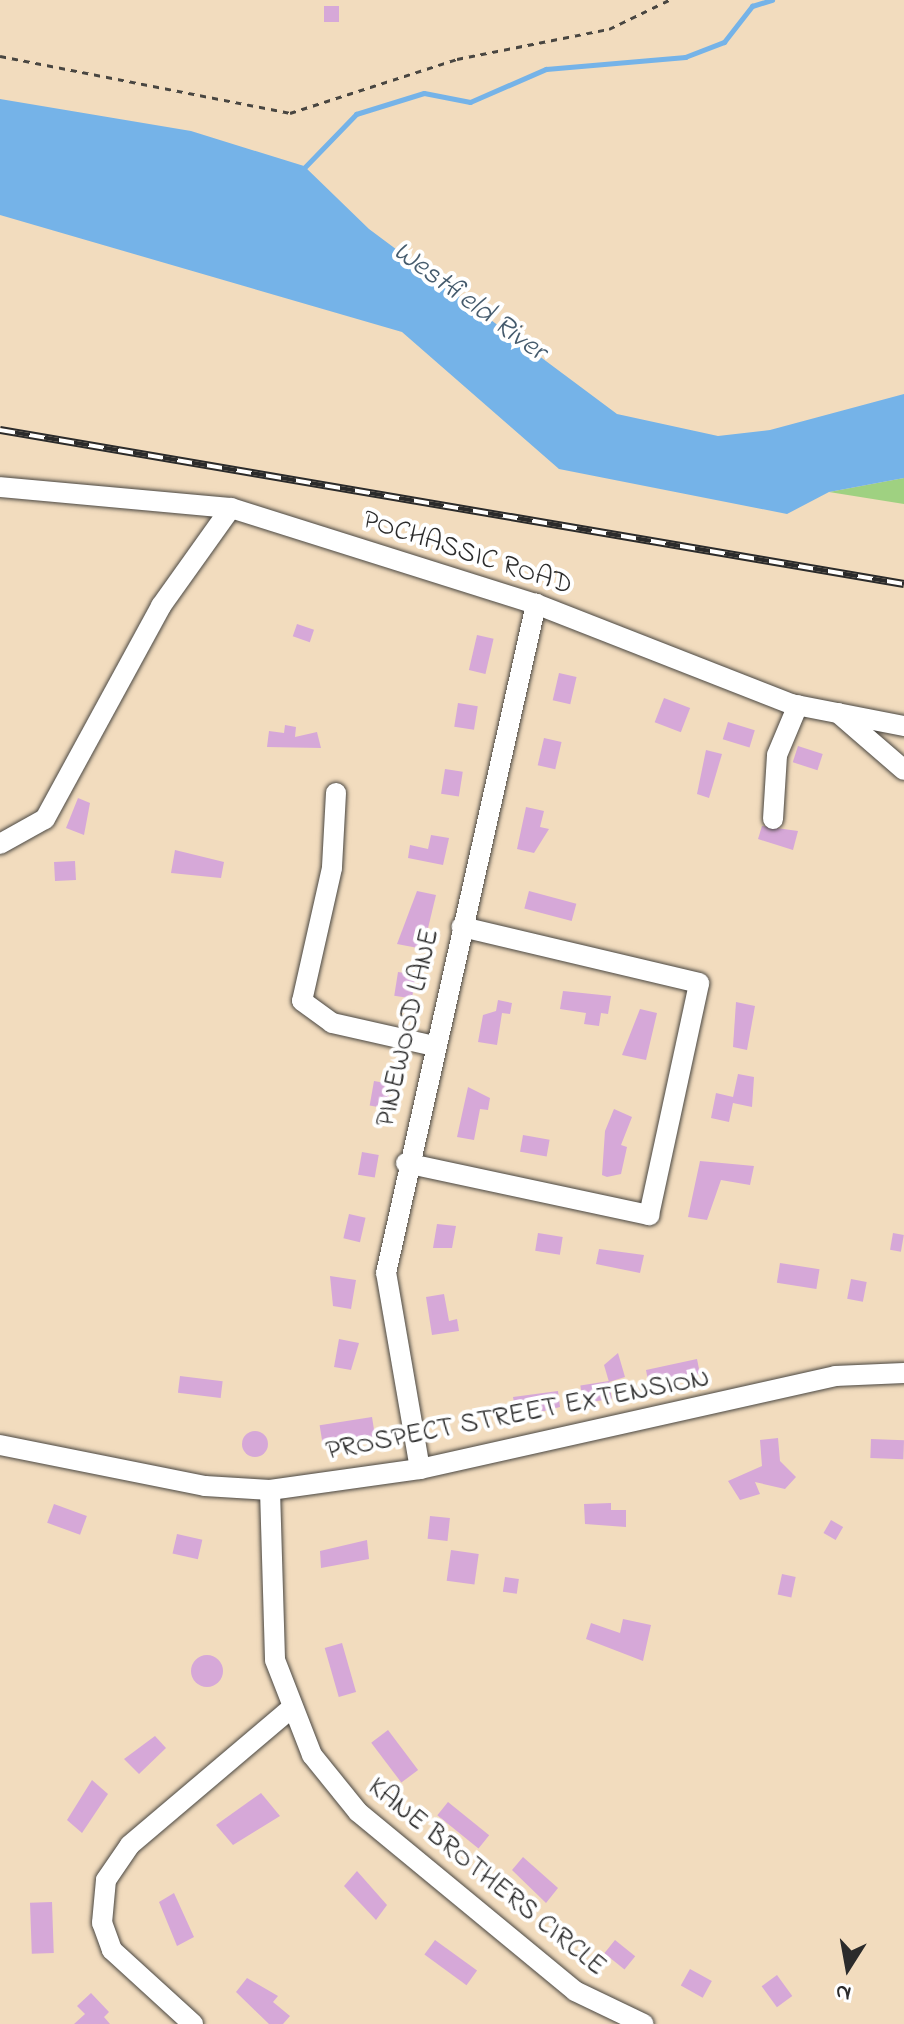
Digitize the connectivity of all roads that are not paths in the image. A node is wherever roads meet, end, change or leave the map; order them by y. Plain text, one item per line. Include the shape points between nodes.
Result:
1 (0, 487) edge
2 (231, 508) junction
3 (536, 604) junction
4 (798, 705) junction
5 (838, 713) junction
6 (904, 726) edge
7 (904, 770) edge
8 (336, 793) dead end
9 (773, 819) dead end
10 (0, 844) edge
11 (462, 927) junction
12 (434, 1046) junction
13 (406, 1163) junction
14 (904, 1373) edge
15 (0, 1445) edge
16 (420, 1469) junction
17 (270, 1490) junction
18 (289, 1710) junction
19 (193, 2024) edge
20 (644, 2024) edge

1 - 2 street, POCHASSIC ROAD
2 - 3 street, POCHASSIC ROAD
2 - 10 street via 161,606 45,819
3 - 4 street, POCHASSIC ROAD
3 - 11 street, PINEWOOD LANE
4 - 5 street, POCHASSIC ROAD
4 - 9 street via 775,764
5 - 6 street, POCHASSIC ROAD
5 - 7 street
8 - 12 street via 332,868 302,1001 332,1023
11 - 12 street, PINEWOOD LANE
11 - 13 street via 699,983 649,1215
12 - 13 street, PINEWOOD LANE
13 - 16 street, PINEWOOD LANE via 386,1273
14 - 16 street, PROSPECT STREET EXTENSION via 835,1376
15 - 17 street, PROSPECT STREET EXTENSION via 205,1486
16 - 17 street, PROSPECT STREET EXTENSION
17 - 18 street, KANE BROTHERS CIRCLE via 271,1633
18 - 19 street via 130,1845 106,1880 102,1923 112,1950
18 - 20 street, KANE BROTHERS CIRCLE via 312,1755 358,1812 575,1991

